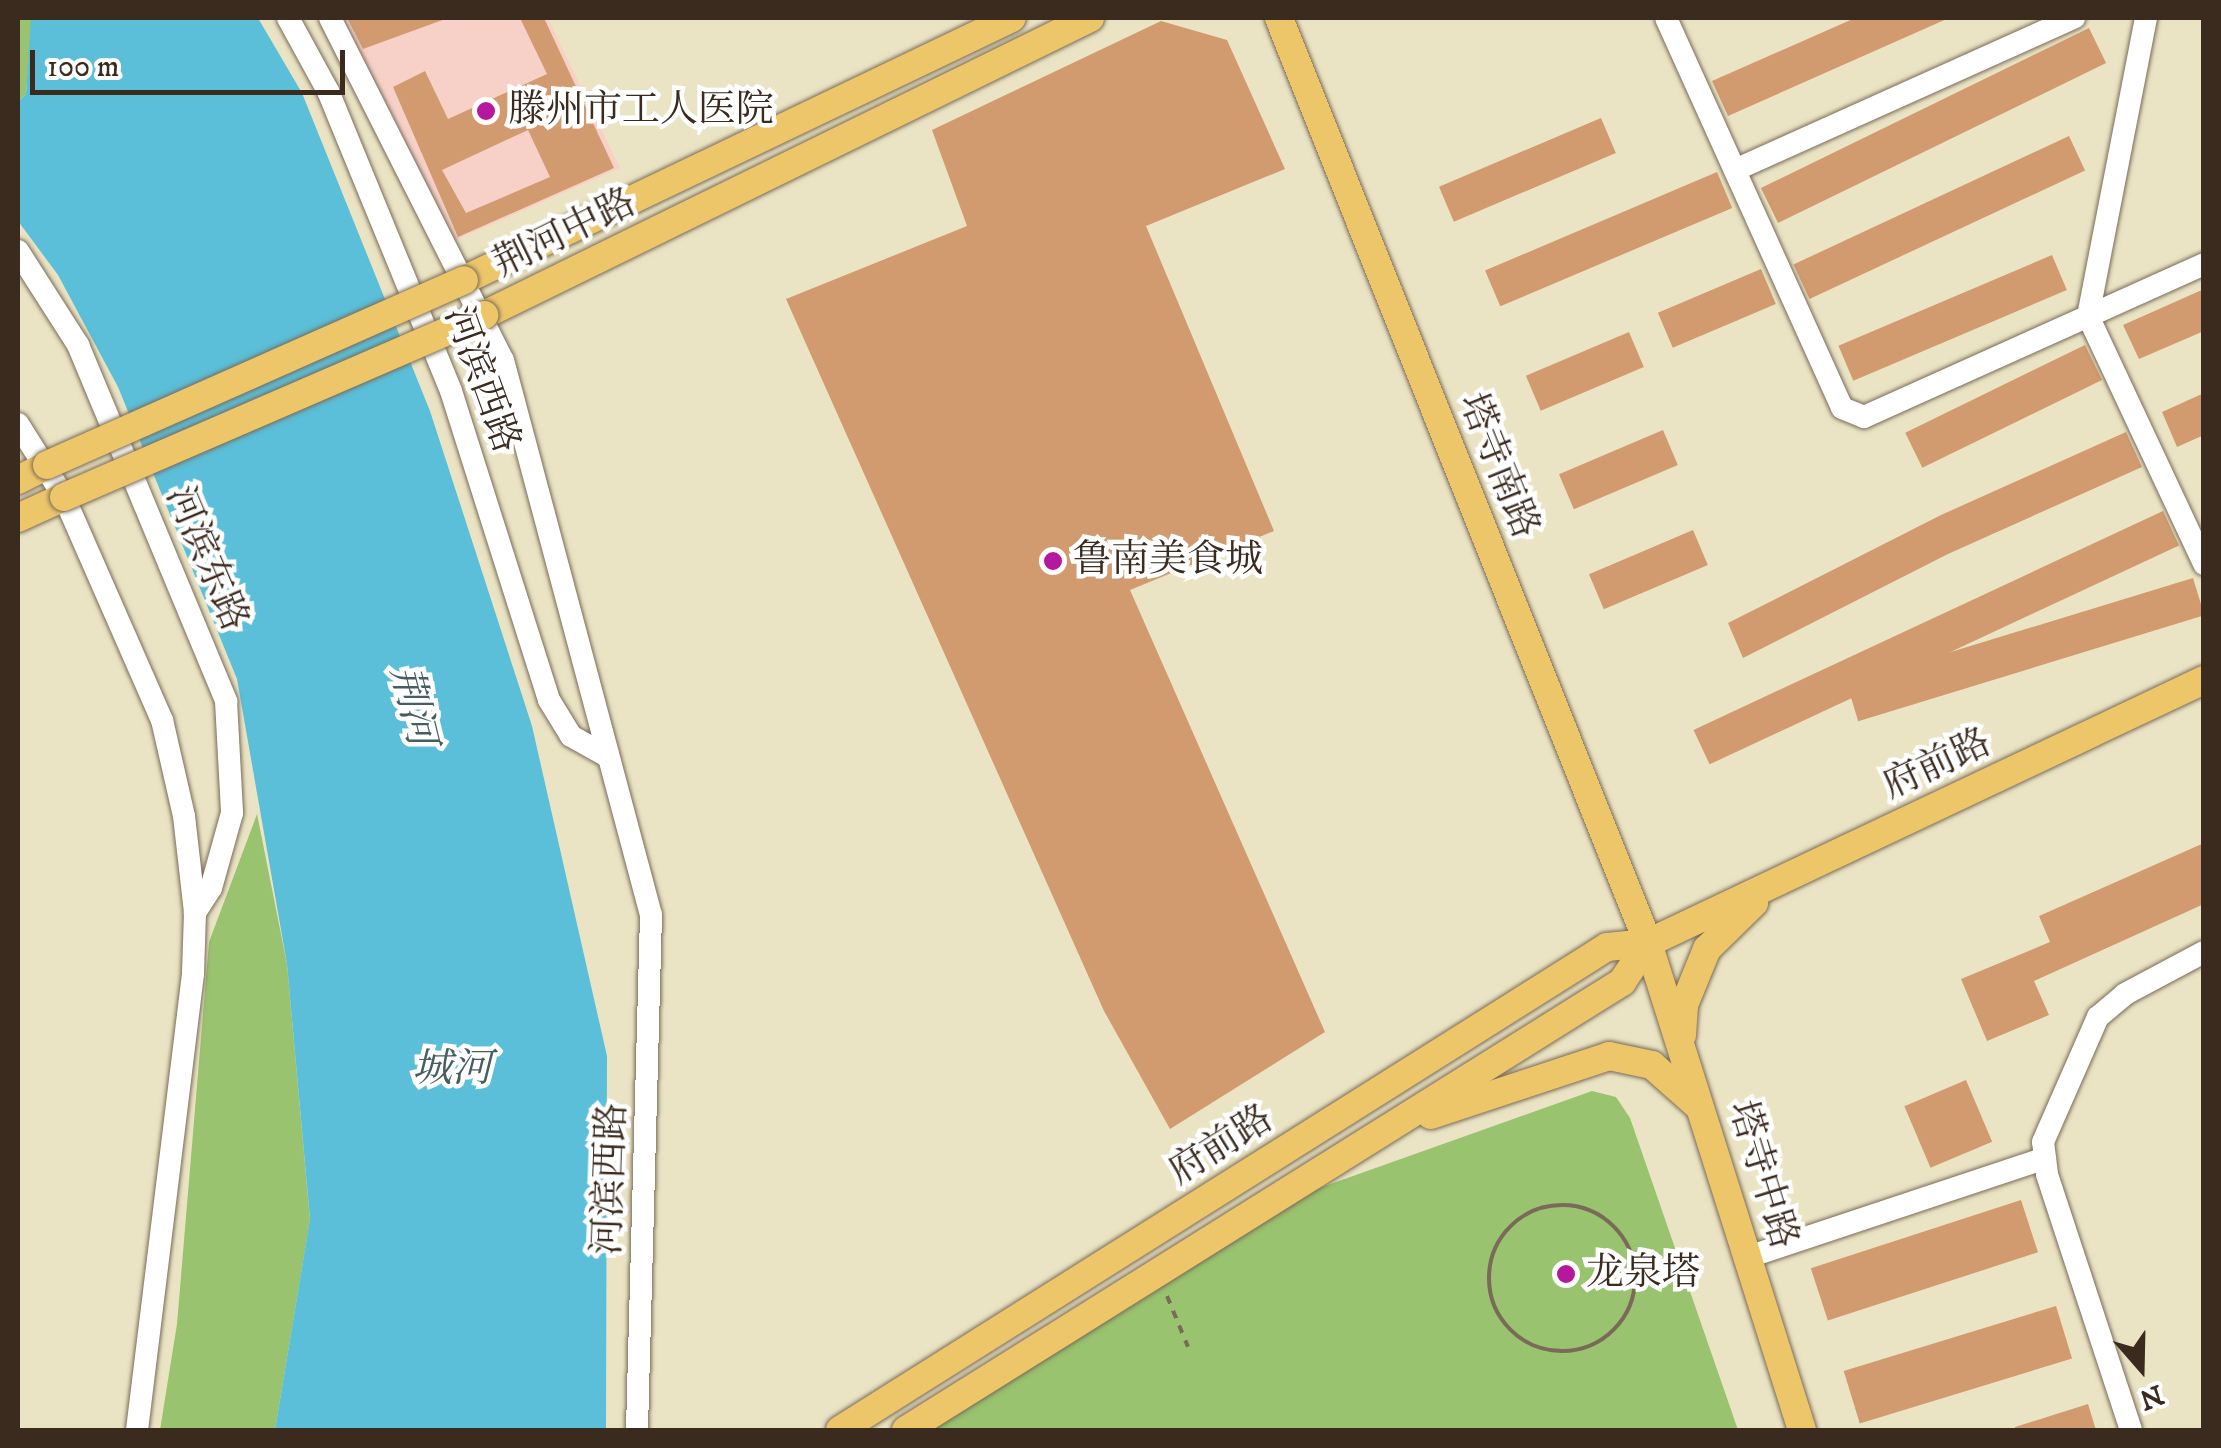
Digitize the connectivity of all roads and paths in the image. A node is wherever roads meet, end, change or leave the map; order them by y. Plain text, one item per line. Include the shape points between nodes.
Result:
1 (288, 18) edge
2 (330, 18) edge
3 (1012, 18) edge
4 (1090, 18) edge
5 (1279, 18) edge
6 (1666, 18) edge
7 (2074, 18) edge
8 (2146, 18) edge
9 (1736, 170) junction
10 (18, 251) edge
11 (2204, 264) edge
12 (464, 280) junction
13 (484, 315) junction
14 (2088, 316) junction
15 (18, 424) edge
16 (47, 465) junction
17 (18, 480) edge
18 (64, 497) junction
19 (18, 518) edge
20 (2204, 564) edge
21 (2203, 682) edge
22 (606, 756) junction
23 (1790, 876) junction
24 (195, 913) junction
25 (1648, 943) junction
26 (2204, 952) edge
27 (1685, 1057) junction
28 (1705, 1115) junction
29 (1387, 1129) junction
30 (2045, 1158) junction
31 (1748, 1257) junction
32 (1171, 1264) junction
33 (1639, 1280) joint
34 (1188, 1346) dead end
35 (137, 1430) edge
36 (636, 1430) edge
37 (840, 1430) edge
38 (906, 1430) edge
39 (1802, 1430) edge
40 (2132, 1430) edge

1 - 22 street, 河滨西路 via 328,91 451,391 549,700 571,736
2 - 12 street, 河滨西路
3 - 12 main road, 荆河中路
4 - 13 main road, 荆河中路
5 - 25 main road, 塔寺南路
6 - 9 street
7 - 9 street
8 - 14 street
9 - 14 street via 1842,408 1864,416
10 - 24 street, 河滨东路 via 78,345 226,701 232,813 211,888
11 - 14 street
12 - 13 street, 河滨西路
12 - 16 main road, 荆河中路, bridge
13 - 18 main road, 荆河中路, bridge
13 - 22 street, 河滨西路 via 503,360
14 - 20 street
15 - 16 street, 河滨东路
16 - 17 main road, 荆河中路
16 - 18 street, 河滨东路
18 - 19 main road, 荆河中路
18 - 24 street, 河滨东路 via 162,720 184,816
21 - 23 main road, 府前路
22 - 36 street, 河滨西路 via 651,915
23 - 25 main road, 府前路
23 - 27 main road via 1707,949 1684,1005
24 - 35 street, 河滨东路
25 - 27 main road, 塔寺中路
25 - 29 main road, 府前路 via 1622,982
25 - 37 main road, 府前路 via 1608,947
26 - 30 street via 2125,994 2098,1017 2043,1142
27 - 28 main road, 塔寺中路
28 - 29 main road via 1652,1064 1610,1056
28 - 31 main road, 塔寺中路
29 - 32 main road, 府前路
30 - 31 street
30 - 40 street
31 - 39 main road, 塔寺中路
32 - 34 path via 1162,1284
32 - 38 main road, 府前路
33 - 33 path via 1614,1332 1552,1354 1502,1326 1486,1276 1510,1222 1570,1200 1623,1232

